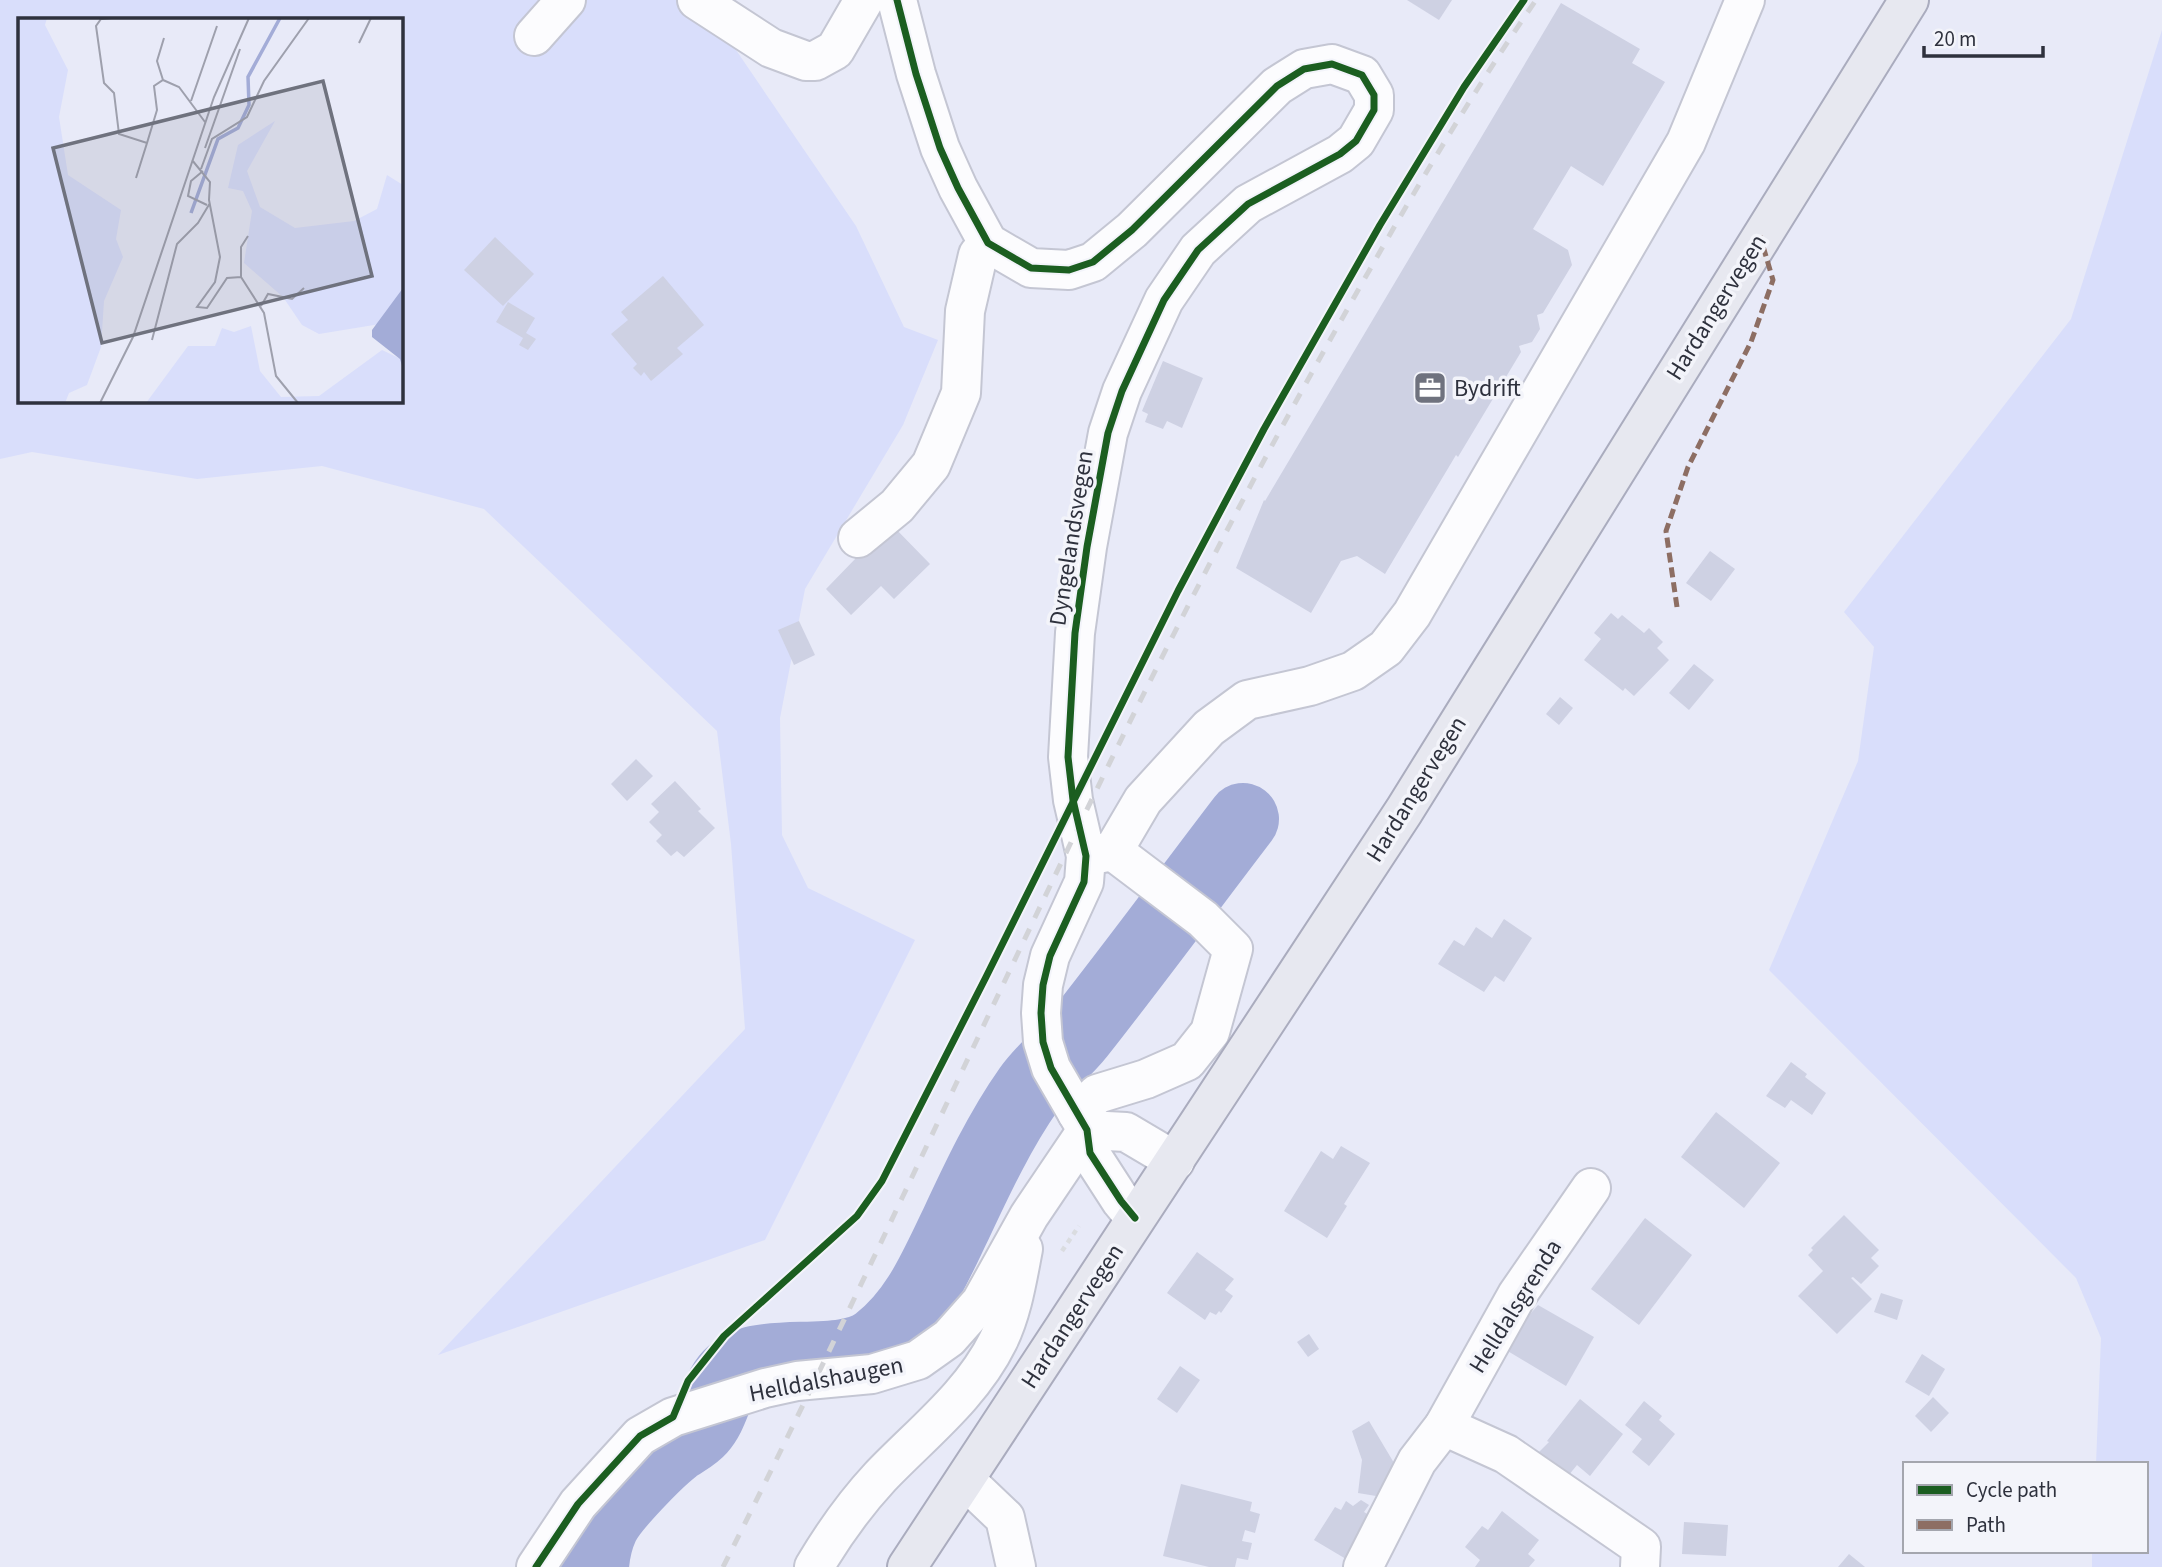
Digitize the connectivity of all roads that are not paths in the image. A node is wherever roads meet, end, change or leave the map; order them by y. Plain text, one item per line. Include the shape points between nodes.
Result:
1 (566, 0) edge
2 (697, 0) edge
3 (863, 0) edge
4 (897, 0) edge
5 (1745, 0) edge
6 (1909, 0) edge
7 (534, 36) dead end
8 (988, 243) junction
9 (858, 538) dead end
10 (1111, 858) junction
11 (1078, 1114) junction
12 (1175, 1161) junction
13 (1591, 1188) dead end
14 (1029, 1216) junction
15 (1135, 1217) junction
16 (1444, 1426) junction
17 (965, 1480) junction
18 (536, 1567) edge
19 (814, 1567) edge
20 (907, 1567) edge
21 (1016, 1567) edge
22 (1363, 1567) edge
23 (1640, 1567) edge

1 - 7 street
2 - 3 street via 771,48 815,61 835,50
4 - 8 street via 940,148
5 - 10 street via 1686,142 1412,614 1386,648 1353,671 1247,700 1209,728 1143,800
6 - 12 main road, Hardangervegen via 1404,811
8 - 9 street via 978,256 965,311 961,393 931,465 897,506
8 - 10 street, Dyngelandsvegen via 1031,268 1069,271 1093,262 1132,230 1277,86 1304,69 1332,64 1362,75 1374,95 1374,110 1356,141 1248,204 1198,250 1164,300 1122,391 1108,433 1087,547 1069,704 1073,800
10 - 11 street, Dyngelandsvegen via 1084,882 1050,956 1041,1013 1051,1068
10 - 11 street, Helldalshaugen via 1203,919 1233,949 1210,1032 1186,1061 1097,1094
11 - 12 street via 1126,1132
11 - 14 street, Helldalshaugen
11 - 15 street, Dyngelandsvegen via 1090,1153
12 - 15 main road, Hardangervegen
13 - 16 street, Helldalsgrenda via 1517,1296
14 - 18 street, Helldalshaugen via 981,1302 949,1338 918,1360 872,1374 797,1381 735,1397 673,1418 640,1436 578,1504
14 - 19 street, Helldalshaugen via 1009,1316 981,1370 849,1512
15 - 17 main road, Hardangervegen
16 - 22 street, Helldalsgrenda via 1417,1461
16 - 23 street via 1506,1454 1641,1547
17 - 20 main road, Hardangervegen
17 - 21 street via 1005,1518

